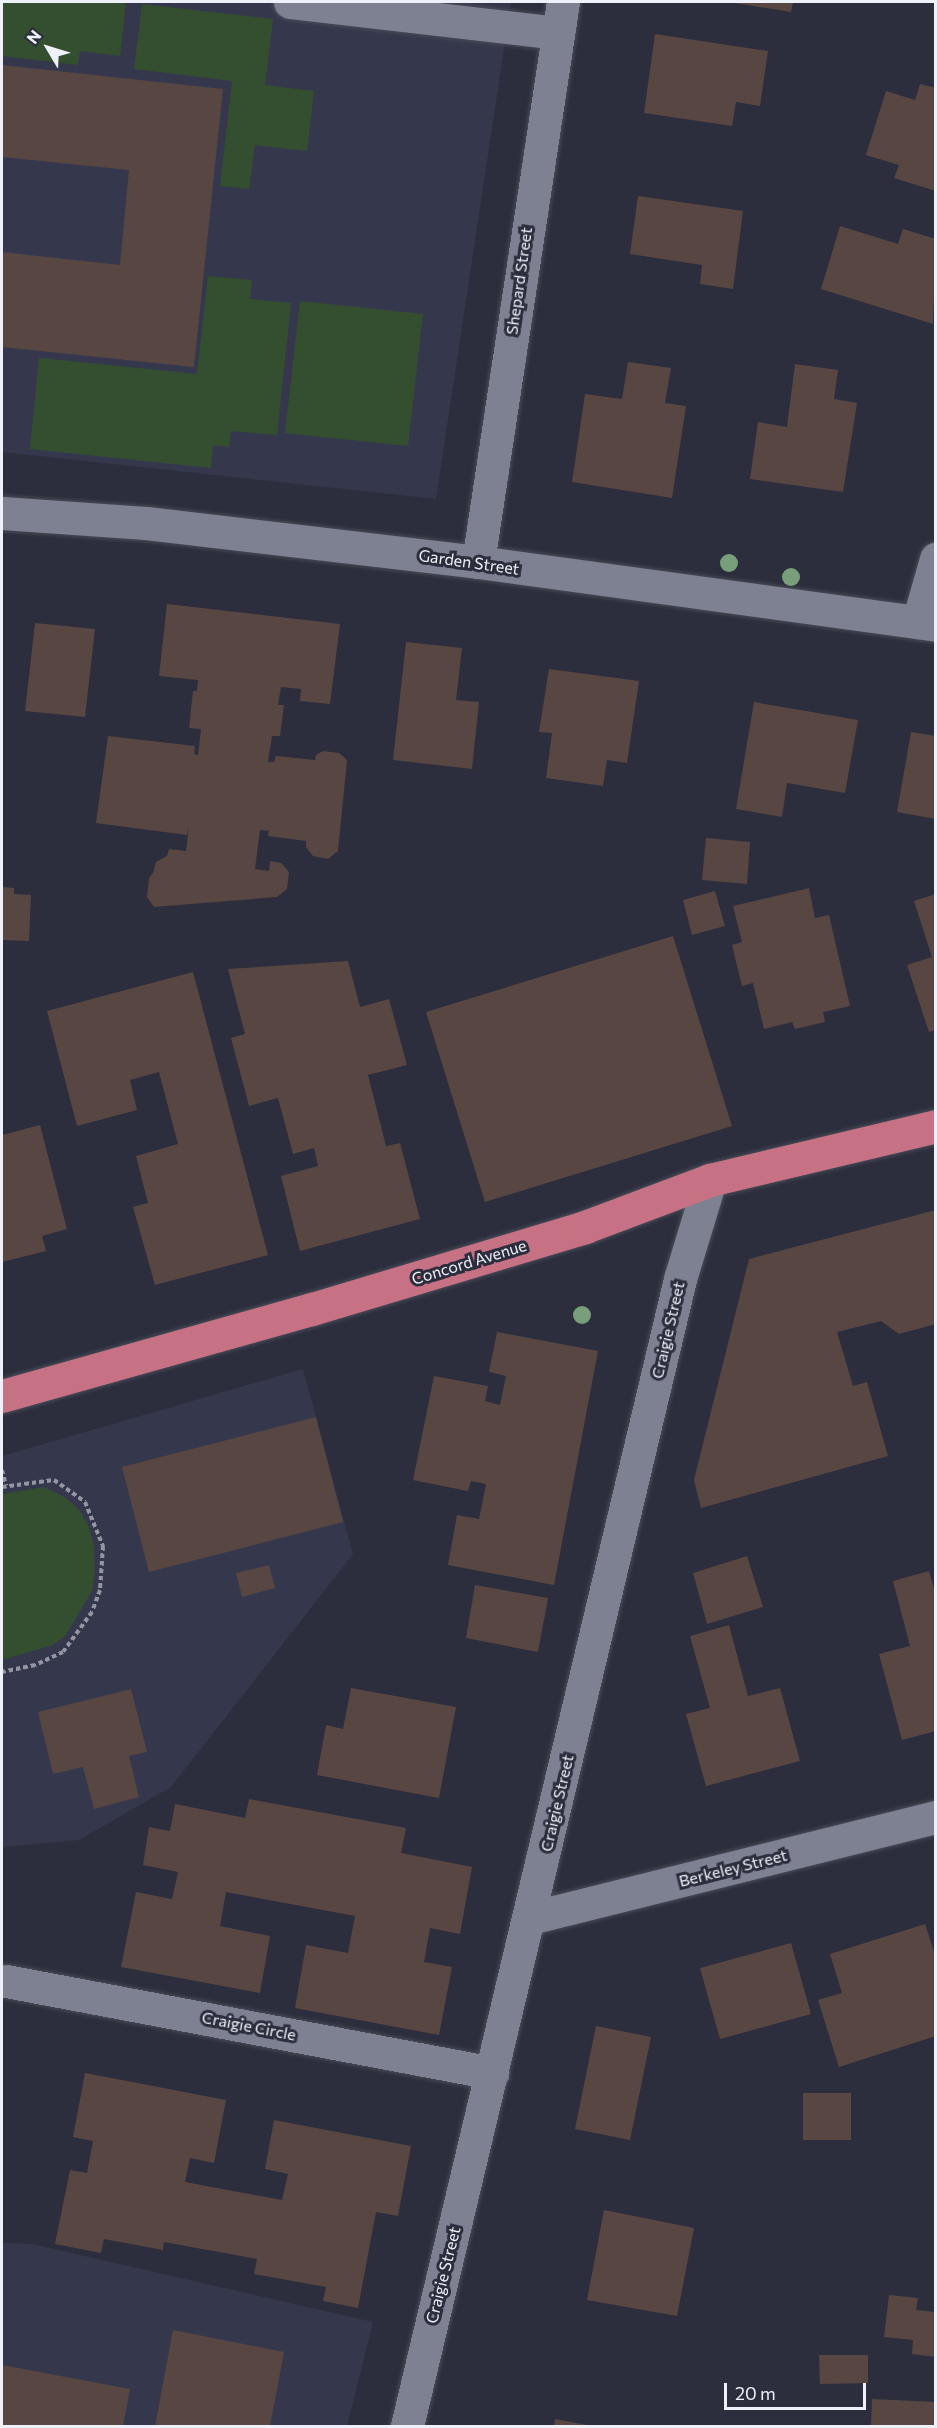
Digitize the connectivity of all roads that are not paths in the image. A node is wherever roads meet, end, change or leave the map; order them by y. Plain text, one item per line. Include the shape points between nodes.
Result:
1 (290, 2) edge
2 (560, 17) edge
3 (2, 513) edge
4 (936, 559) edge
5 (478, 562) junction
6 (927, 624) edge
7 (936, 1125) edge
8 (710, 1180) junction
9 (2, 1396) edge
10 (936, 1817) edge
11 (530, 1918) junction
12 (6, 1981) dead end
13 (492, 2073) junction
14 (407, 2427) edge

1 - 2 street
2 - 5 street, Shepard Street
3 - 5 street, Garden Street via 146,523
4 - 6 street via 924,590
5 - 6 street, Garden Street
7 - 8 main road, Concord Avenue
8 - 9 main road, Concord Avenue via 585,1227
8 - 11 street, Craigie Street via 680,1279
10 - 11 street, Berkeley Street
11 - 13 street, Craigie Street
12 - 13 street, Craigie Circle
13 - 14 street, Craigie Street

